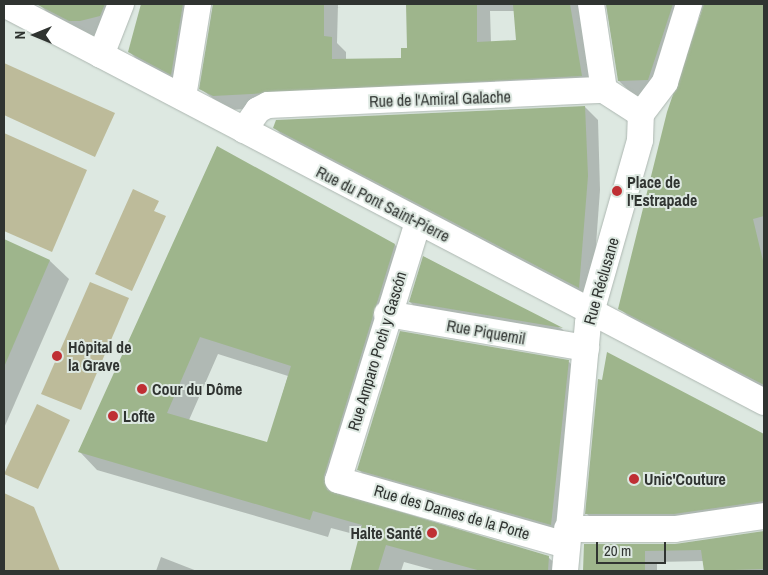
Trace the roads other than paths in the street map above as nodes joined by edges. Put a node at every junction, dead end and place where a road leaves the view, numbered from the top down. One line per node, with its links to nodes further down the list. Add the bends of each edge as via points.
1 (4, 4): 6 (street, Rue du Pont Saint-Pierre)
2 (121, 4): 6 (street)
3 (198, 4): 8 (street)
4 (591, 4): 7 (street)
5 (689, 4): 9 (street, via 664,82)
6 (101, 55): 8 (street, Rue du Pont Saint-Pierre)
7 (604, 90): 9 (street); 10 (street, Rue de l'Amiral Galache, via 268,105 258,110)
8 (182, 97): 10 (street, Rue du Pont Saint-Pierre)
9 (641, 114): 12 (street, Rue Réclusane, via 640,140)
10 (244, 130): 11 (street, Rue du Pont Saint-Pierre)
11 (418, 222): 12 (street, Rue du Pont Saint-Pierre); 13 (street, Rue Amparo Poch y Gascón)
12 (592, 313): 14 (street, Rue Réclusane); 15 (street, Rue du Pont Saint-Pierre)
13 (387, 314): 14 (street, Rue Piquemil); 16 (street, Rue Amparo Poch y Gascón)
14 (586, 348): 18 (street, Rue Réclusane)
15 (764, 402)
16 (338, 480): 18 (street, Rue des Dames de la Porte)
17 (764, 516): 18 (street, Rue des Dames de la Porte, via 675,529)
18 (567, 537): 19 (street, Rue Réclusane)
19 (565, 571)

